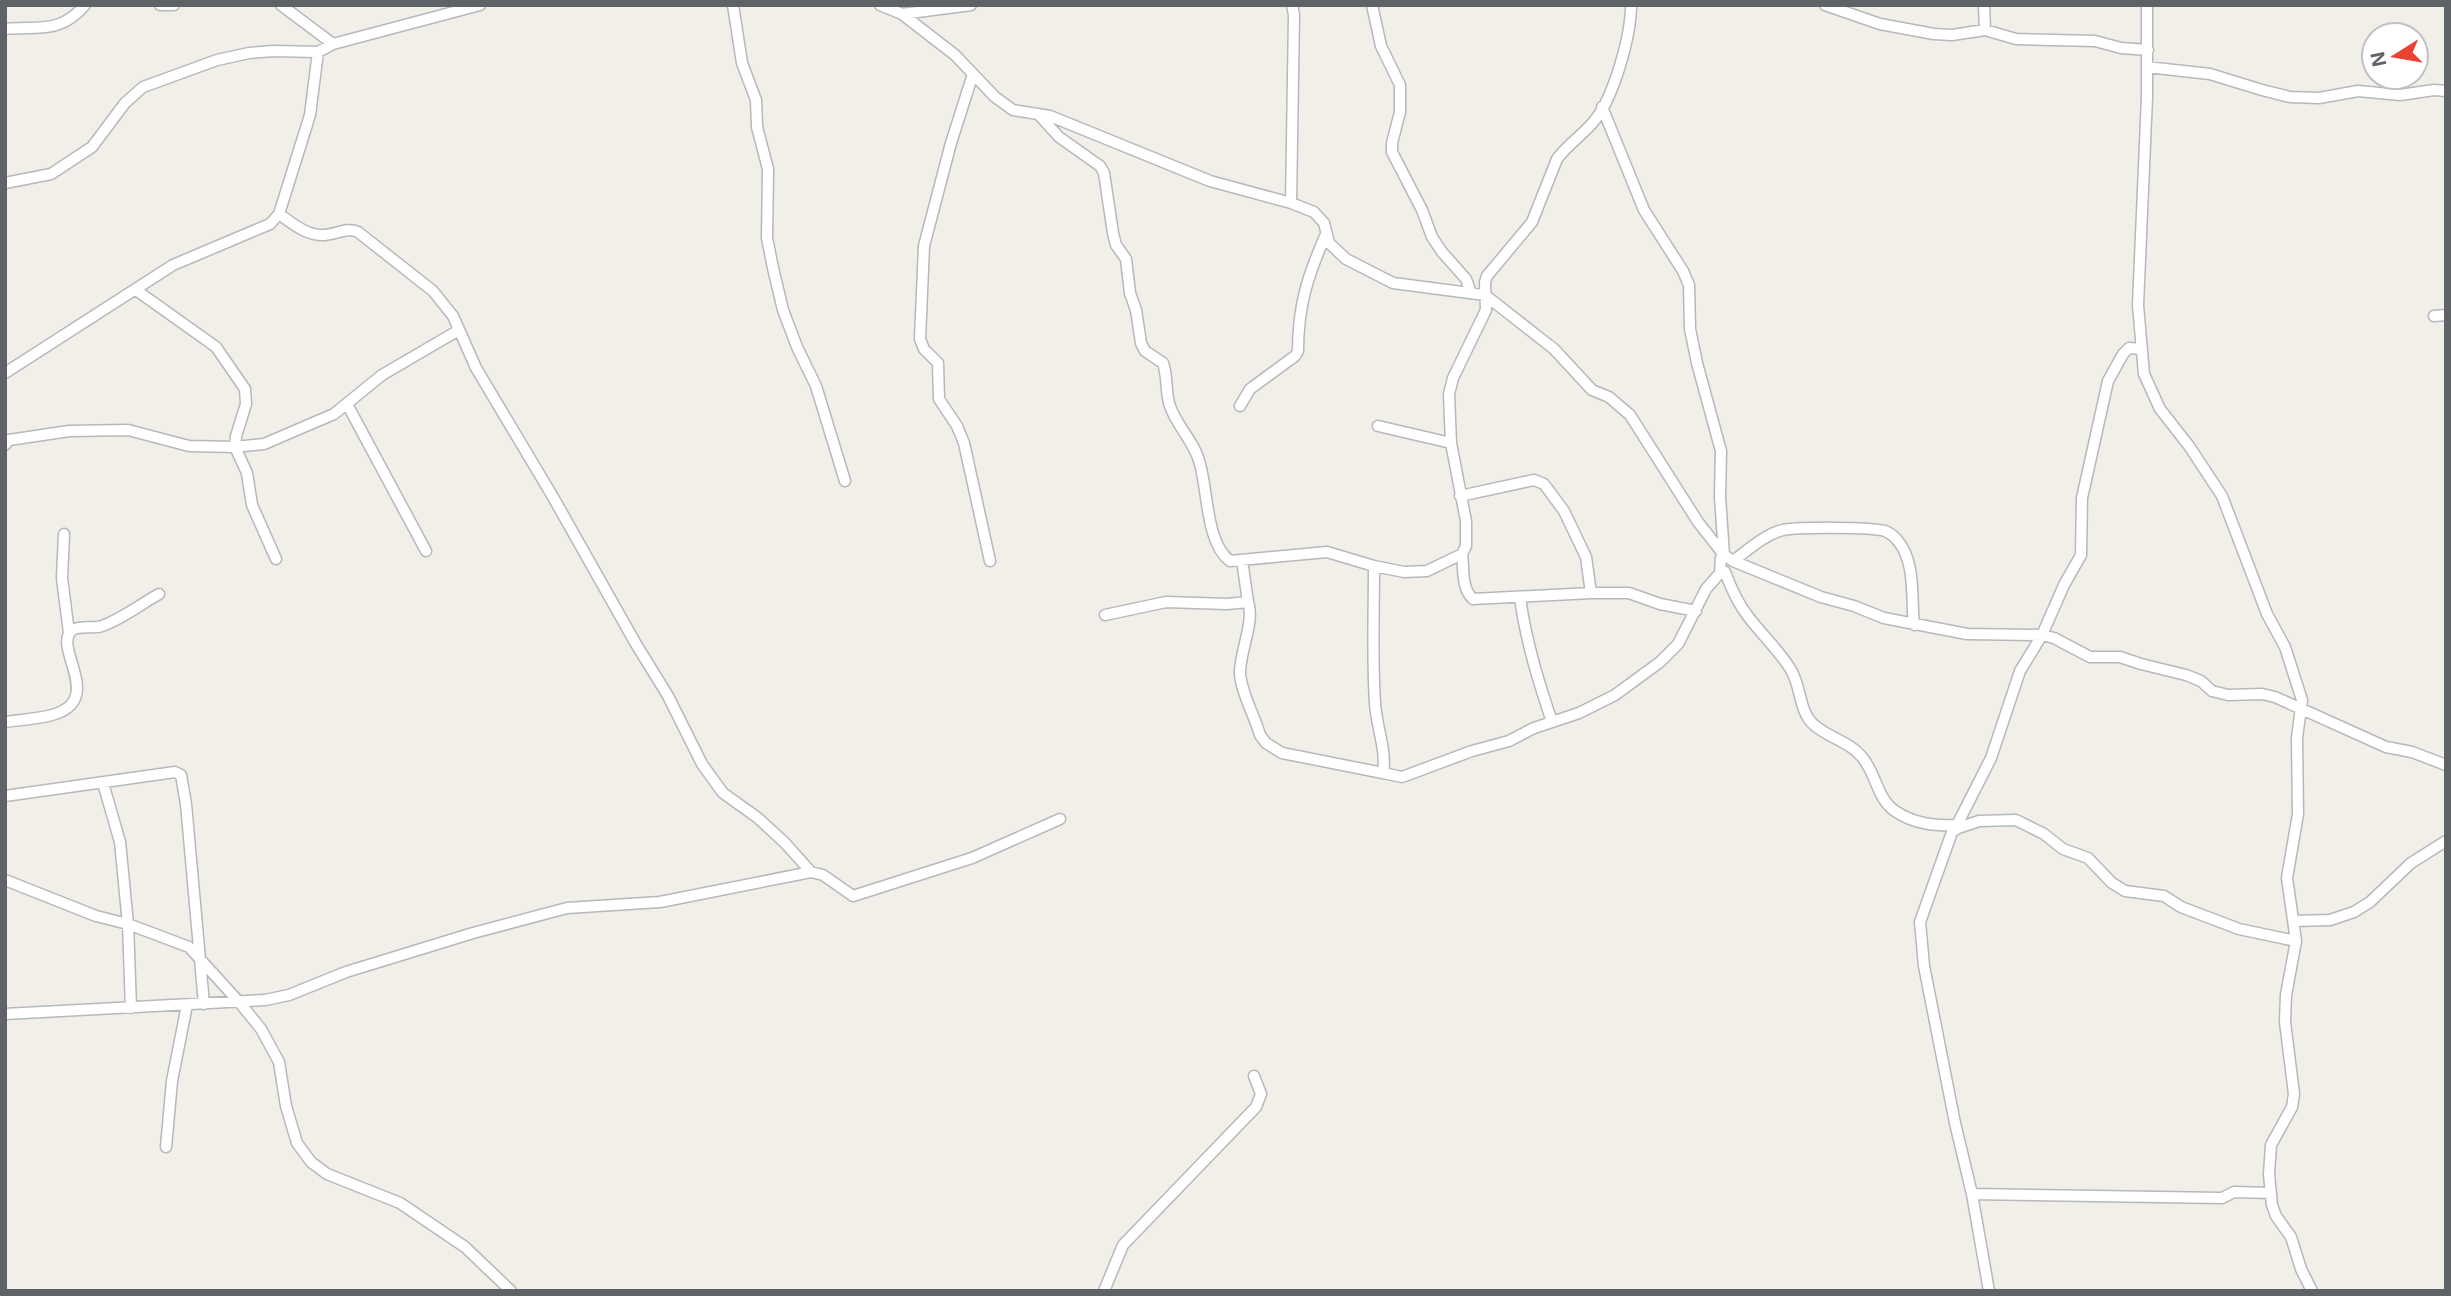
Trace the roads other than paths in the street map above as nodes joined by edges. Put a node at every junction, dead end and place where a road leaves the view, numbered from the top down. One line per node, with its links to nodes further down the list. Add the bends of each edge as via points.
1 (85, 5): 16 (street, via 60,26)
2 (160, 5): 3 (street)
3 (174, 5)
4 (281, 5): 18 (street)
5 (480, 5): 18 (street)
6 (733, 5): 44 (street, via 768,169 767,238 783,310 816,386)
7 (880, 5): 15 (street)
8 (968, 5): 15 (street)
9 (1292, 5): 27 (street)
10 (1371, 5): 31 (street, via 1381,46 1400,85 1392,152 1432,237 1466,279)
11 (1631, 5): 24 (street, via 1629,33)
12 (1825, 5): 17 (street, via 1880,24 1934,34)
13 (1984, 5): 17 (street)
14 (2147, 5): 19 (street)
15 (902, 14): 22 (street)
16 (5, 29)
17 (1985, 30): 19 (street, via 2016,39 2095,41)
18 (333, 44): 20 (street)
19 (2148, 50): 21 (street)
20 (318, 52): 26 (street, via 249,53 143,87 125,103 92,148 51,174); 28 (street, via 310,115)
21 (2147, 67): 23 (street, via 2210,74 2290,97); 36 (street, via 2138,305)
22 (973, 74): 25 (street, via 1013,110); 51 (street, via 924,246 919,324 924,349 938,363 939,400 964,443)
23 (2446, 91)
24 (1602, 107): 32 (street, via 1557,159 1532,222 1490,271); 49 (street, via 1644,210 1689,285 1690,329 1721,451 1720,497)
25 (1040, 116): 27 (street, via 1080,127 1210,181); 52 (street, via 1104,173 1112,233 1126,258 1141,343 1163,363 1169,406 1194,446 1214,540 1222,555)
26 (5, 183)
27 (1292, 203): 29 (street, via 1320,217)
28 (279, 215): 30 (street, via 270,224 173,265); 35 (street, via 307,233 358,232 433,291)
29 (1326, 234): 31 (street, via 1346,260 1393,283); 39 (street, via 1301,302 1298,351 1250,389)
30 (136, 290): 37 (street); 43 (street, via 216,347 245,389 246,404)
31 (1471, 293): 32 (street)
32 (1485, 295): 42 (street, via 1486,310 1449,394); 49 (street, via 1554,349 1592,390 1630,415 1698,522)
33 (2446, 315): 34 (street)
34 (2434, 316)
35 (459, 330): 38 (street, via 382,375); 75 (street, via 476,368 668,696 702,764 723,793 758,818)
36 (2141, 349): 64 (street, via 2129,348 2108,381 2082,498 2081,555); 65 (street, via 2144,374 2160,409 2221,496 2284,647 2302,700)
37 (5, 373)
38 (347, 404): 43 (street, via 264,444); 47 (street)
39 (1240, 406)
40 (1378, 426): 42 (street)
41 (7, 441): 43 (street, via 69,431 128,430 190,446)
42 (1451, 443): 45 (street)
43 (235, 447): 50 (street, via 247,473 252,505)
44 (845, 481)
45 (1460, 496): 48 (street, via 1466,521); 56 (street, via 1534,480 1544,484 1564,511 1586,557)
46 (64, 534): 63 (street, via 62,578)
47 (426, 551)
48 (1462, 554): 53 (street, via 1427,571); 58 (street, via 1465,584 1473,599)
49 (1728, 558): 54 (street, via 1721,557); 55 (street); 62 (street, via 1783,530 1885,531 1903,549)
50 (276, 559)
51 (990, 561)
52 (1242, 561): 53 (street, via 1327,552); 59 (street)
53 (1374, 566): 69 (street, via 1374,694)
54 (1723, 573): 55 (street); 60 (street, via 1706,589); 73 (street, via 1749,618 1792,671 1813,724 1860,754 1894,811 1934,826)
55 (1761, 575): 62 (street)
56 (1591, 593): 58 (street); 60 (street, via 1629,593)
57 (159, 594): 63 (street, via 102,626)
58 (1520, 598): 67 (street, via 1533,667)
59 (1248, 602): 61 (street, via 1166,602); 69 (street, via 1240,676 1266,743 1282,753)
60 (1696, 611): 67 (street, via 1678,644 1660,662 1615,695)
61 (1105, 615)
62 (1914, 625): 64 (street, via 1983,635)
63 (69, 633): 66 (street, via 76,696 67,708 50,716)
64 (2042, 635): 65 (street, via 2090,657 2120,657 2186,675 2212,691 2262,694); 73 (street, via 2020,671 1991,758)
65 (2301, 710): 68 (street, via 2386,747); 77 (street, via 2298,814 2287,878)
66 (5, 722)
67 (1552, 722): 69 (street, via 1402,777)
68 (2446, 765)
69 (1383, 773)
70 (103, 783): 71 (street); 78 (street, via 120,842); 80 (street, via 175,772 183,779)
71 (5, 796)
72 (1060, 819): 75 (street, via 972,858 853,895)
73 (1958, 827): 79 (street, via 2016,820 2088,859 2118,888 2164,896 2239,929); 89 (street, via 1952,832 1920,922 1920,937)
74 (2446, 841): 77 (street, via 2411,863 2354,912 2330,920)
75 (811, 872): 81 (street, via 660,902 567,908 359,968 289,995)
76 (5, 880): 78 (street)
77 (2294, 921): 79 (street)
78 (128, 924): 80 (street, via 189,947); 84 (street)
79 (2297, 941): 88 (street, via 2286,995 2294,1094 2292,1107 2271,1145)
80 (201, 961): 81 (street); 82 (street)
81 (240, 1003): 82 (street); 90 (street, via 279,1062 297,1143 311,1162 327,1174 400,1203 465,1247)
82 (205, 1004): 83 (street)
83 (187, 1005): 84 (street); 87 (street, via 172,1081)
84 (131, 1007): 85 (street)
85 (5, 1014)
86 (1254, 1076): 91 (street, via 1261,1094 1256,1107 1123,1245)
87 (166, 1147)
88 (2270, 1193): 89 (street, via 2234,1192 2222,1198); 93 (street, via 2276,1216 2291,1237)
89 (1972, 1194): 92 (street)
90 (511, 1291)
91 (1104, 1291)
92 (1989, 1291)
93 (2312, 1291)

